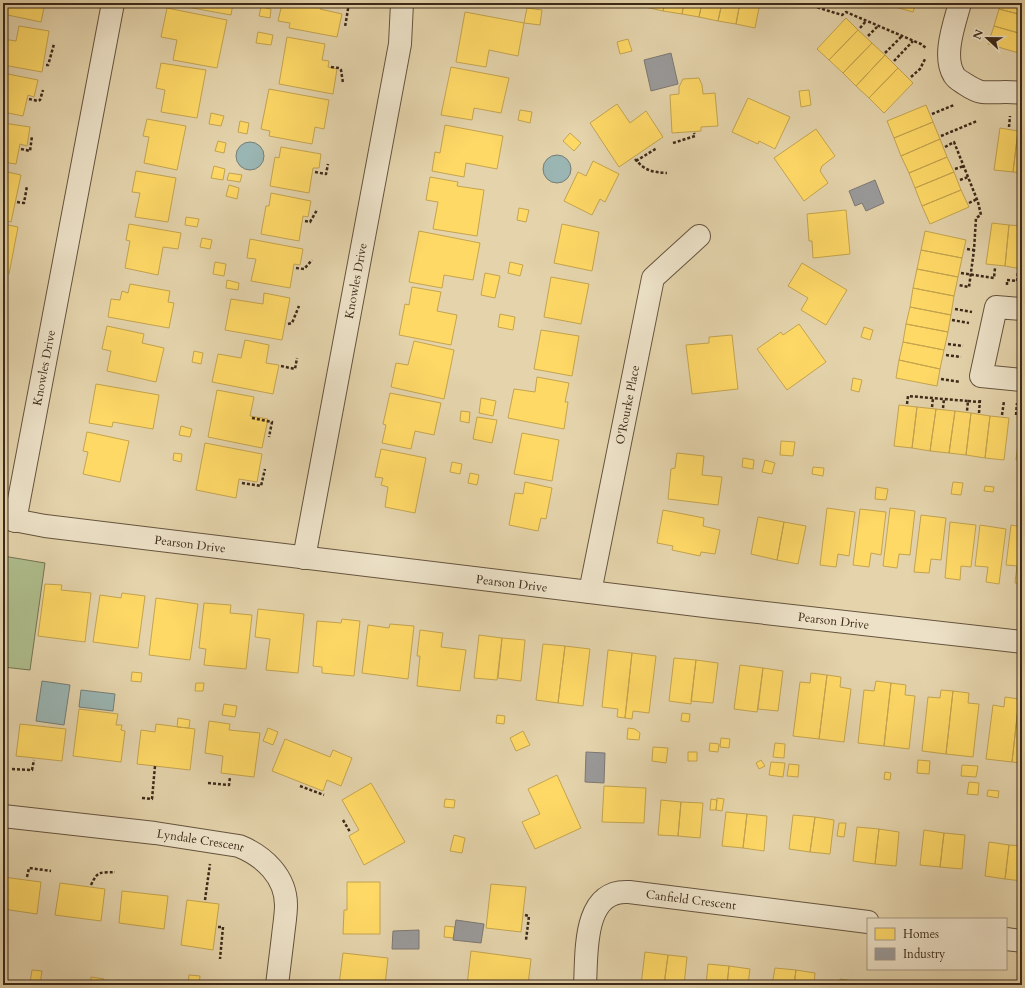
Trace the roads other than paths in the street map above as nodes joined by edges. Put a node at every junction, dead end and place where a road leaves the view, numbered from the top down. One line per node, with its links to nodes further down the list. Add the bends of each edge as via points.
1 (113, 3): 8 (street, Knowles Drive)
2 (402, 3): 9 (street, Knowles Drive, via 400,44)
3 (960, 3): 4 (street, via 949,49 954,74 972,89 982,92)
4 (1022, 93)
5 (699, 236): 10 (street, O'Rourke Place, via 654,278)
6 (1022, 309): 7 (street, via 996,307 981,376)
7 (1022, 380)
8 (9, 519): 9 (street, Pearson Drive)
9 (304, 558): 10 (street, Pearson Drive)
10 (590, 592): 11 (street, Pearson Drive)
11 (1022, 642)
12 (3, 816): 16 (street, Lyndale Crescent, via 155,833 239,846 249,850 276,872 283,888 286,904)
13 (867, 922): 17 (street, Canfield Crescent, via 629,892 613,894 602,902 591,921 586,947)
14 (1007, 939): 15 (street)
15 (1022, 940)
16 (277, 985)
17 (585, 985)

